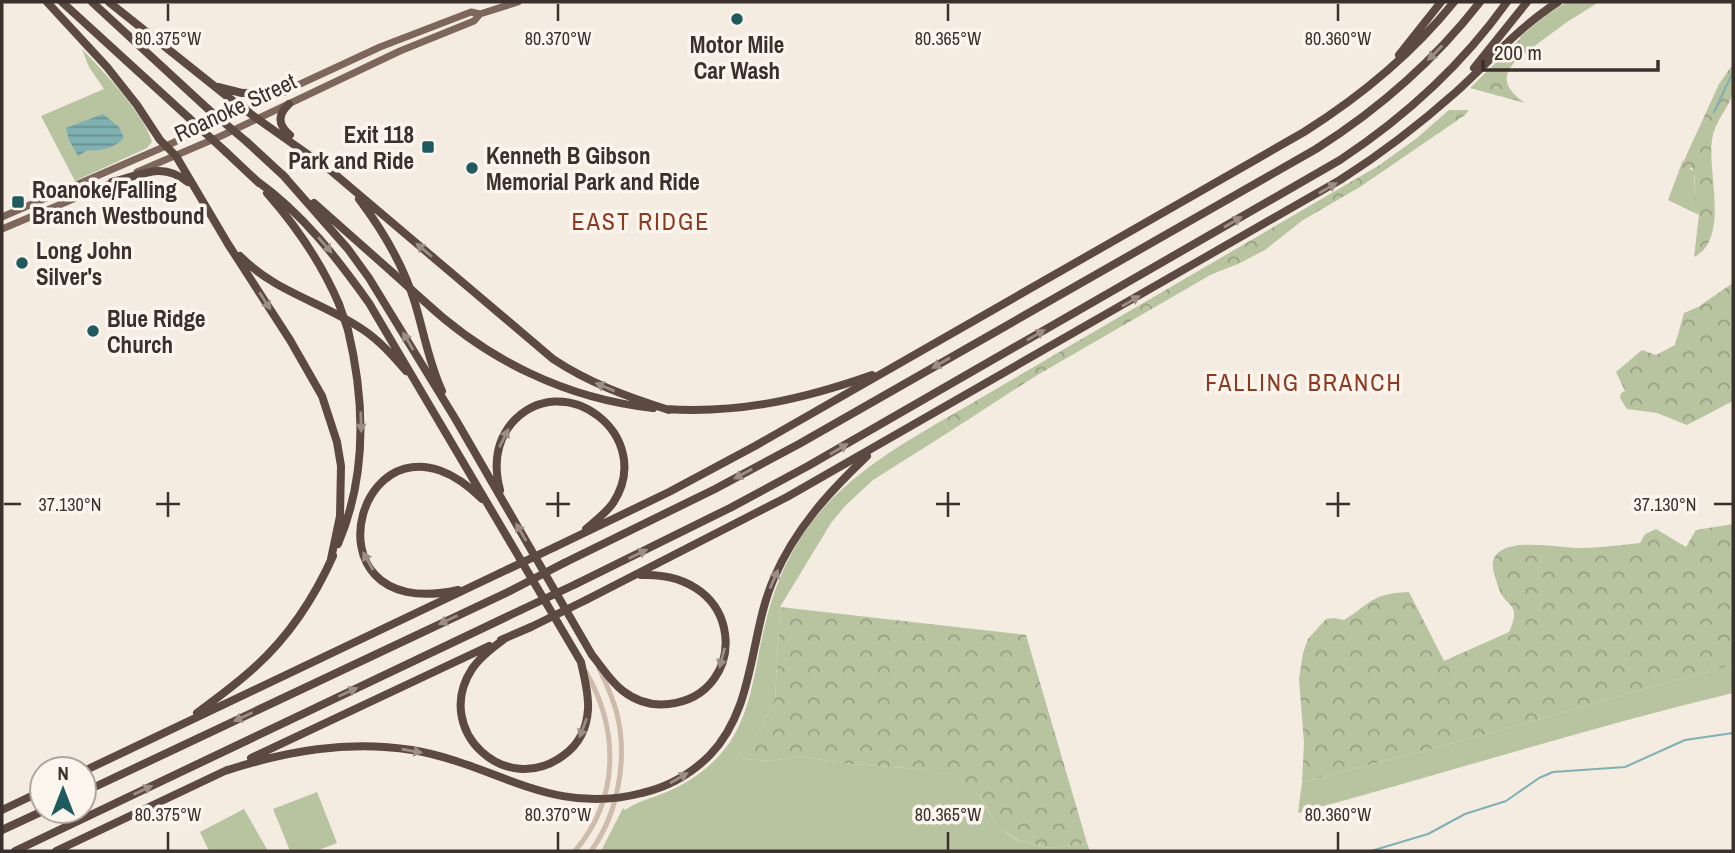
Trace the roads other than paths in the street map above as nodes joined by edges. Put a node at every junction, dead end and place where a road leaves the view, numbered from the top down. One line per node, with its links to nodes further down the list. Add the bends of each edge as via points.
1 (47, 2): 25 (highway, via 107,67)
2 (62, 2): 28 (highway, bridge)
3 (92, 2): 27 (highway, bridge)
4 (109, 2): 18 (highway)
5 (518, 2): 12 (main road, Roanoke Street)
6 (1440, 2): 16 (highway)
7 (1454, 2): 16 (highway)
8 (1480, 2): 52 (highway, one-way to 52, bridge, via 1412,77 1325,143 799,444 510,591)
9 (1507, 2): 59 (highway, one-way to 9, bridge, via 576,584 808,466 1340,160 1441,80)
10 (1527, 2): 22 (highway)
11 (1558, 2): 22 (highway, via 1524,27)
12 (480, 14): 13 (main road, Roanoke Street, via 471,12); 15 (main road, Roanoke Street, via 474,21)
13 (443, 22): 14 (main road, Roanoke Street); 15 (main road, via 406,41)
14 (397, 40): 17 (main road, via 392,49 357,66); 19 (main road, Roanoke Street)
15 (400, 51): 17 (main road, Roanoke Street)
16 (1385, 73): 35 (highway, via 1304,132)
17 (348, 76): 20 (main road, Roanoke Street)
18 (212, 85): 19 (highway, via 242,93); 21 (highway)
19 (284, 92): 21 (main road, Roanoke Street)
20 (289, 104): 23 (main road, Roanoke Street); 24 (highway, via 280,122)
21 (245, 110): 23 (highway); 25 (main road, Roanoke Street)
22 (1431, 113): 39 (highway, one-way to 22, via 1340,180)
23 (259, 118): 24 (highway); 26 (main road, Roanoke Street)
24 (298, 145): 31 (highway)
25 (166, 146): 26 (highway); 32 (main road, Roanoke Street)
26 (176, 156): 29 (main road, Roanoke Street); 30 (highway)
27 (282, 174): 37 (highway, bridge, via 474,343 562,387); 38 (highway, one-way to 27, via 369,278)
28 (257, 181): 36 (highway, one-way to 36, via 330,250 369,303); 43 (highway, one-way to 43, bridge, via 302,235 327,277 348,330 359,386 361,432 354,492)
29 (113, 183): 30 (highway, via 156,170 176,172); 33 (main road, Roanoke Street)
30 (191, 183): 34 (highway)
31 (351, 188): 37 (highway, one-way to 31, via 611,390 553,359); 38 (highway, via 383,232 405,275 433,372)
32 (2, 217)
33 (2, 229)
34 (228, 244): 36 (highway, via 277,286 364,330); 43 (highway, one-way to 43, via 303,362 330,419 341,466 340,516)
35 (892, 369): 37 (highway, via 775,404 718,411); 42 (highway, via 701,475)
36 (418, 384): 41 (highway)
37 (669, 410)
38 (456, 420): 40 (highway)
39 (877, 447): 44 (highway); 54 (highway, one-way to 39, via 683,776 706,759 723,738 740,707 758,628 780,566 809,517)
40 (504, 503): 42 (highway, one-way to 42, via 496,462 511,425 529,410 546,404 568,403 589,409 604,419 617,437 623,472 609,508); 47 (highway, one-way to 40)
41 (490, 508): 45 (highway, one-way to 41, via 426,595 391,587 373,571 362,552 361,515 382,482 418,467 450,474); 48 (highway)
42 (575, 537): 45 (highway, bridge)
43 (331, 559): 49 (highway, via 298,617 267,657)
44 (638, 575): 46 (highway, bridge); 47 (highway, one-way to 47, via 688,582 715,604 725,640 717,673 687,699 651,704 622,691)
45 (471, 587): 49 (highway)
46 (503, 639): 48 (highway, one-way to 46, via 589,702 582,736 555,761 535,769 513,768 489,758 473,743 460,706 472,669); 51 (highway)
47 (592, 654): 54 (street, via 620,725)
48 (580, 662): 55 (street, via 608,728 611,760)
49 (187, 722): 50 (highway)
50 (98, 764)
51 (225, 771): 55 (highway, one-way to 55, via 297,751 374,746 435,755 550,795); 60 (highway)
52 (98, 785)
53 (28, 798): 56 (highway)
54 (615, 799): 55 (highway); 62 (street)
55 (604, 800): 61 (street)
56 (2, 810)
57 (28, 818): 58 (highway)
58 (2, 830)
59 (15, 851)
60 (56, 851)
61 (575, 851)
62 (591, 851)

